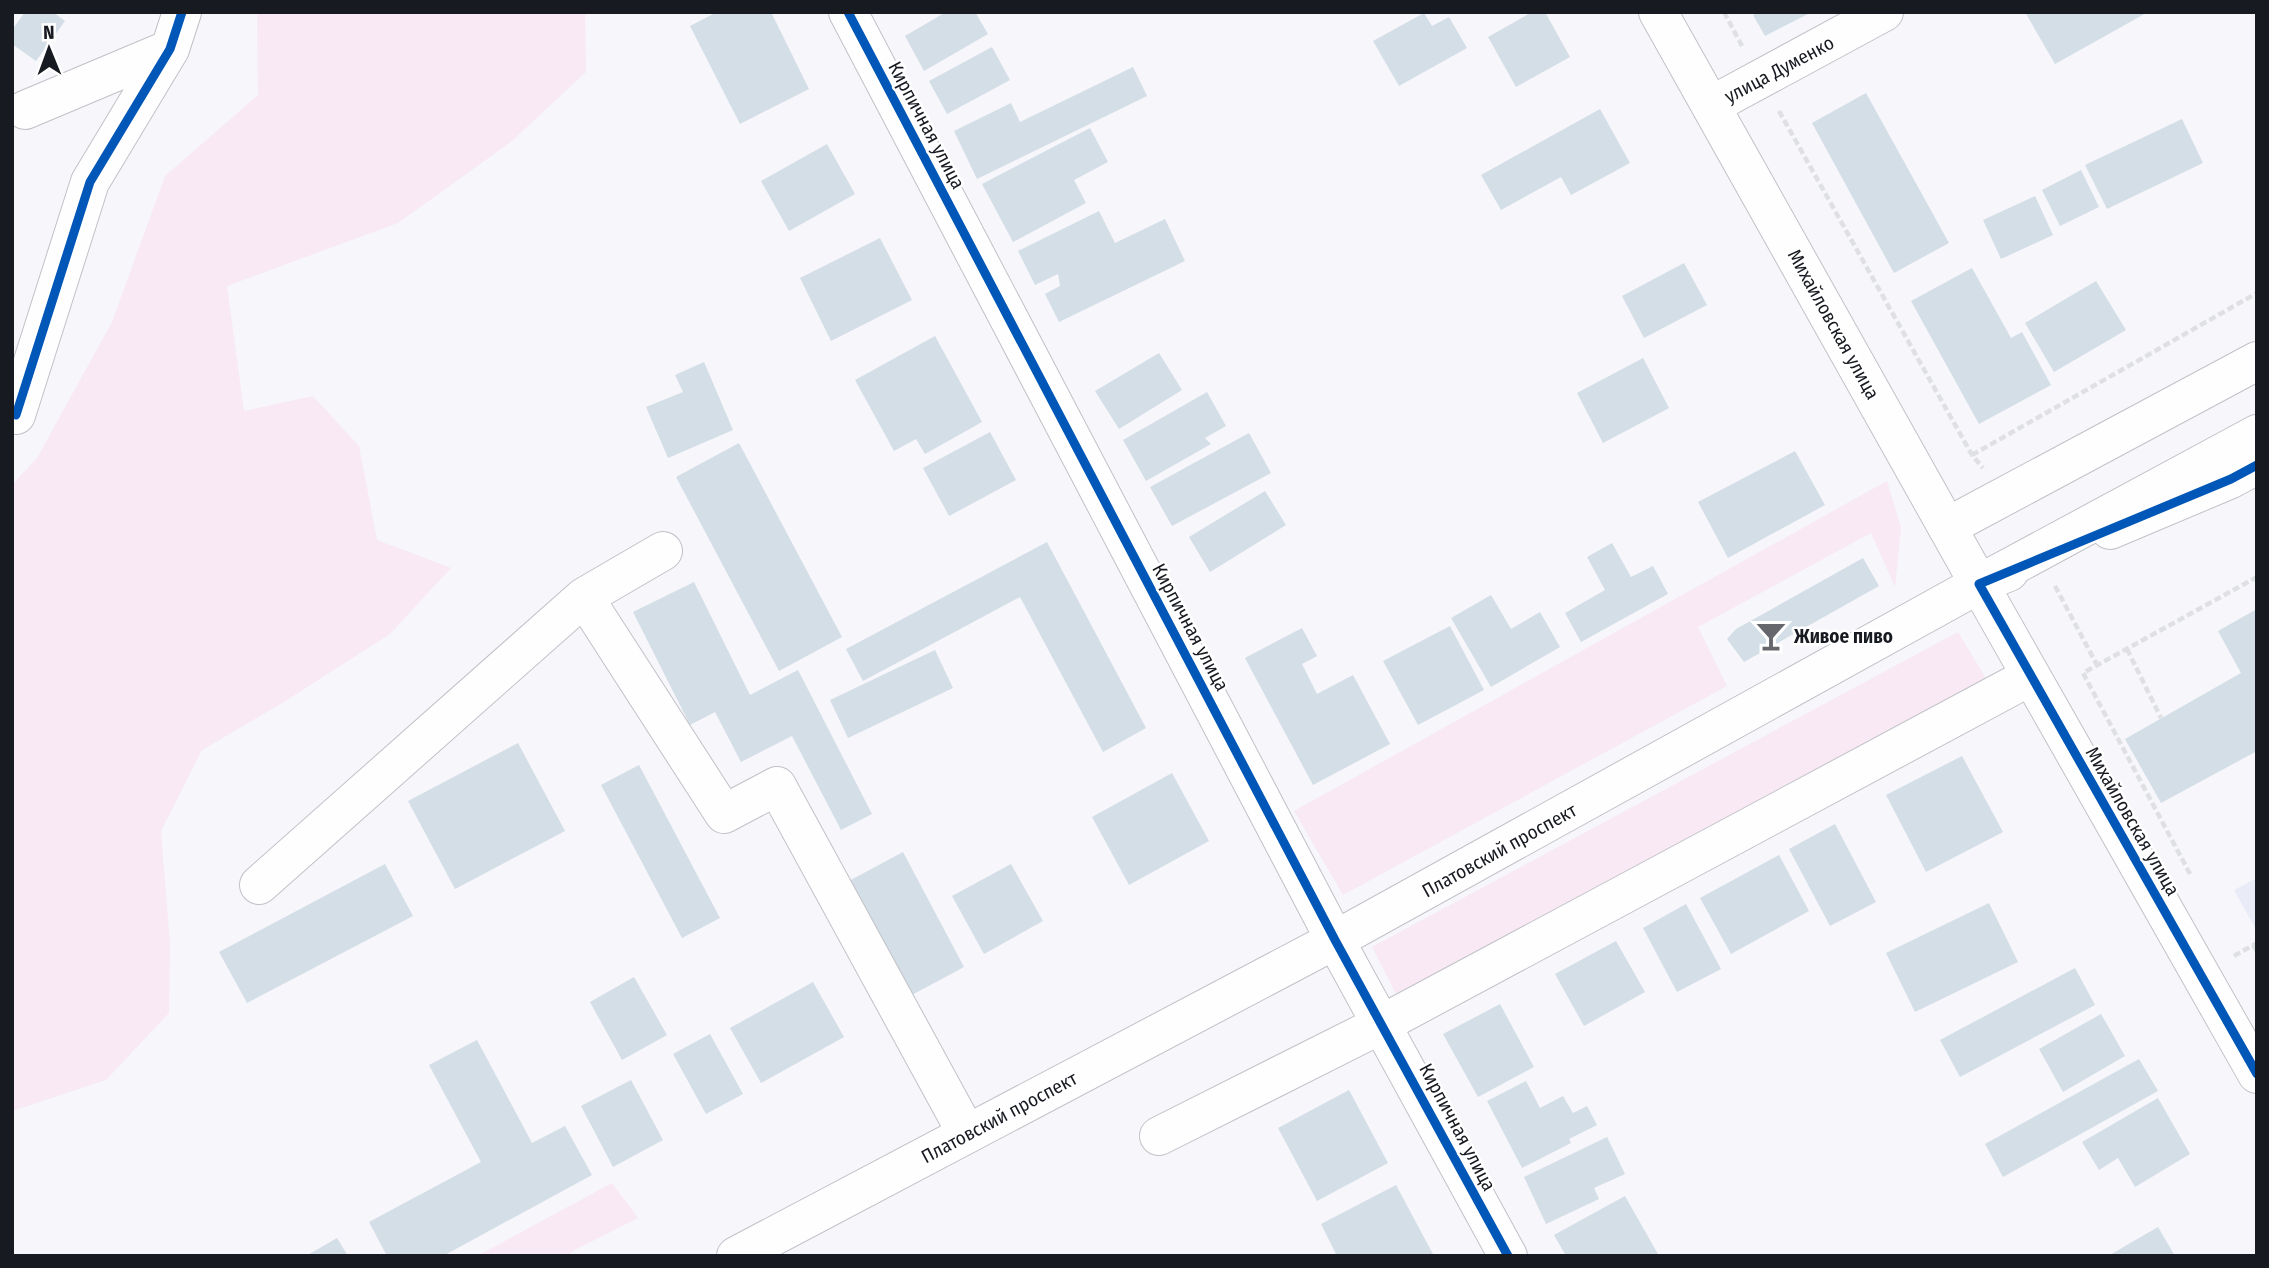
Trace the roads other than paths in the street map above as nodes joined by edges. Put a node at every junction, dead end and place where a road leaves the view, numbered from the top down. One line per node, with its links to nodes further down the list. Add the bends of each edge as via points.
1 (182, 12): 5 (street)
2 (848, 12): 18 (street, Кирпичная улица)
3 (1658, 12): 6 (street, Михайловская улица)
4 (1884, 12): 6 (street, улица Думенко)
5 (170, 50): 7 (street); 9 (street, via 90,182)
6 (1712, 105): 12 (street, Михайловская улица)
7 (25, 110)
8 (2257, 361): 12 (street)
9 (16, 415)
10 (2257, 434): 14 (street, Платовский проспект)
11 (2257, 465): 14 (street)
12 (1947, 527): 14 (street, Михайловская улица)
13 (663, 551): 15 (street)
14 (1979, 584): 16 (street, Михайловская улица); 18 (street, Платовский проспект)
15 (584, 597): 17 (street); 21 (street, via 724,814 777,786)
16 (2031, 676): 19 (street); 20 (street, Михайловская улица)
17 (259, 885)
18 (1335, 940): 19 (street, Кирпичная улица); 21 (street, Платовский проспект)
19 (1382, 1024): 22 (street); 24 (street, Кирпичная улица)
20 (2256, 1072)
21 (967, 1135): 23 (street, Платовский проспект)
22 (1159, 1136)
23 (736, 1256)
24 (1508, 1256)

